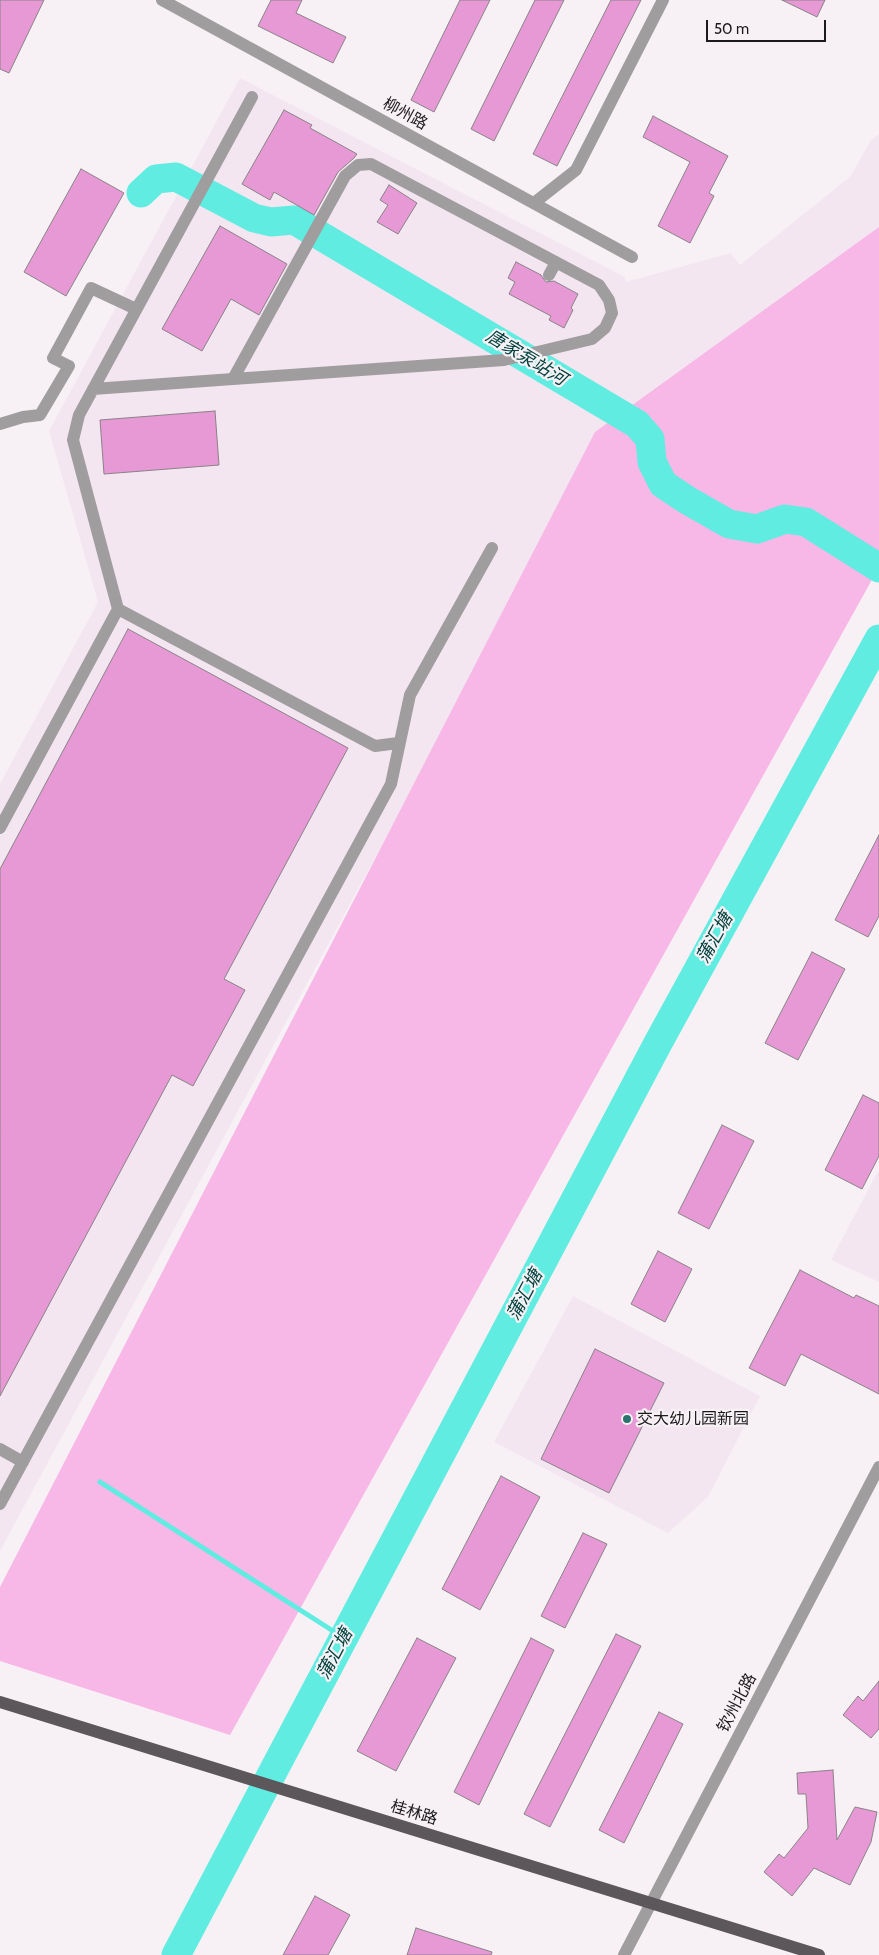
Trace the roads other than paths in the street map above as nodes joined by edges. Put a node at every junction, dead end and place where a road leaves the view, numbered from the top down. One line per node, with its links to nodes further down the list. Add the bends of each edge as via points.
1 (162, 0): 4 (street, 柳州路)
2 (663, 0): 4 (street, via 576,170)
3 (252, 96): 8 (street)
4 (534, 203): 5 (street, 柳州路)
5 (632, 257)
6 (556, 262): 7 (street); 9 (street, via 409,189 371,164 358,165 345,176); 9 (street, via 599,285 608,300 612,312 605,328 592,339 504,360)
7 (549, 275)
8 (136, 309): 10 (street); 11 (street, via 91,288 53,358 69,366 40,415)
9 (233, 379): 10 (street)
10 (93, 389): 13 (street, via 79,415 73,440)
11 (0, 424)
12 (492, 548): 14 (street, via 410,695)
13 (118, 609): 14 (street, via 375,746); 15 (street)
14 (398, 743): 17 (street, via 391,784)
15 (0, 828)
16 (2, 1450): 17 (street)
17 (23, 1462): 19 (street)
18 (879, 1467): 21 (street, 钦州北路)
19 (0, 1504)
20 (0, 1702): 21 (main road, 桂林路)
21 (650, 1903): 22 (street, 钦州北路); 23 (main road, 桂林路)
22 (624, 1955)
23 (819, 1955)

